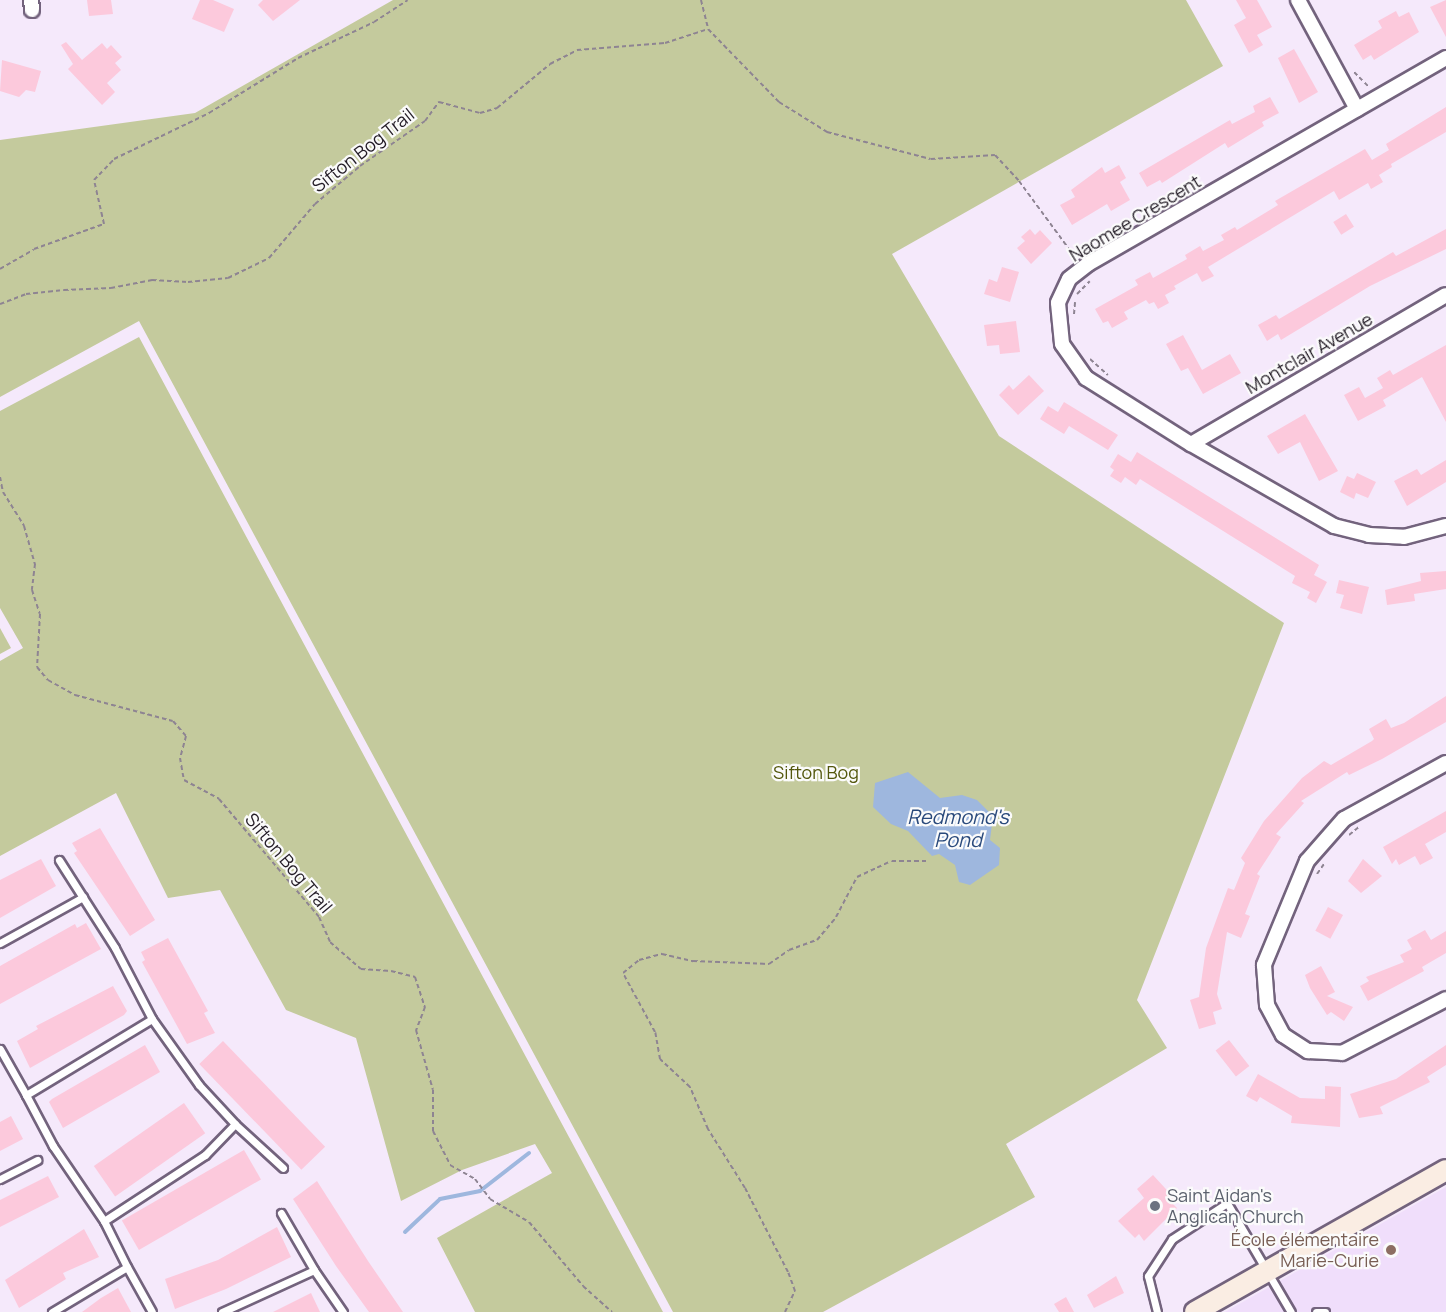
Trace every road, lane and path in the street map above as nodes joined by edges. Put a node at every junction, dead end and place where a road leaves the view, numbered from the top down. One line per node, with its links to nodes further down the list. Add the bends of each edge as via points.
1 (408, 0): 9 (path, via 374,22 298,58 208,113 114,159 94,180 104,224 34,249)
2 (701, 0): 4 (path)
3 (1298, 0): 8 (street)
4 (708, 29): 10 (path, via 779,102 827,132 931,159 995,155 1077,260); 12 (path, Sifton Bog Trail, via 665,43 577,50 550,64 496,108 480,112 439,102 424,121 315,204 269,258 228,278 152,280 111,288 45,292)
5 (1446, 58): 8 (street, Naomee Crescent)
6 (1348, 63): 7 (path)
7 (1377, 93)
8 (1357, 109): 10 (street, Naomee Crescent)
9 (0, 269)
10 (1091, 270): 13 (path, via 1075,297); 16 (street, Naomee Crescent, via 1069,279 1058,303 1062,344 1086,378)
11 (1446, 295): 16 (street, Montclair Avenue)
12 (0, 303)
13 (1073, 320)
14 (1087, 355): 15 (path)
15 (1110, 377)
16 (1191, 444): 19 (street, Naomee Crescent, via 1334,526 1369,535 1404,537)
17 (0, 477): 18 (path, Sifton Bog Trail)
18 (2, 492): 47 (path, Sifton Bog Trail, via 24,526 34,564 33,590 40,614 37,668 48,680 75,695 173,721 186,736 180,758 184,780 219,799 320,916 330,942 361,969 415,977 425,1007 416,1030 433,1090 433,1131 450,1165 475,1179 490,1199 530,1222 584,1286)
19 (1446, 526)
20 (1446, 763): 29 (street, via 1344,819 1307,861 1264,965 1266,1005 1283,1035 1308,1051 1342,1053)
21 (1363, 824): 22 (path)
22 (1346, 837)
23 (1328, 859): 26 (path)
24 (59, 860): 27 (lane)
25 (926, 861): 48 (path, via 892,861 857,878 836,917 817,940 789,950 769,964 693,961 662,954 639,960 624,973 655,1032 660,1059 690,1087 708,1130 745,1188 788,1272 795,1291)
26 (1312, 885)
27 (83, 897): 28 (lane); 30 (lane)
28 (0, 943)
29 (1446, 999)
30 (152, 1018): 32 (lane); 33 (lane, via 199,1085)
31 (0, 1049): 32 (lane)
32 (26, 1095): 39 (lane, via 53,1146)
33 (235, 1124): 35 (lane); 39 (lane, via 205,1155)
34 (37, 1160): 37 (lane)
35 (283, 1168)
36 (1446, 1170): 42 (main road)
37 (0, 1179)
38 (281, 1213): 41 (lane)
39 (104, 1221): 40 (lane)
40 (127, 1267): 43 (lane); 44 (lane)
41 (314, 1269): 45 (lane); 46 (lane)
42 (1268, 1271): 49 (lane, via 1227,1203 1172,1239 1148,1276); 50 (main road); 51 (lane)
43 (52, 1312)
44 (152, 1312)
45 (222, 1312)
46 (343, 1312)
47 (612, 1312)
48 (785, 1312)
49 (1157, 1312)
50 (1195, 1312)
51 (1291, 1312)
52 (1316, 1312): 53 (lane)
53 (1325, 1312)

